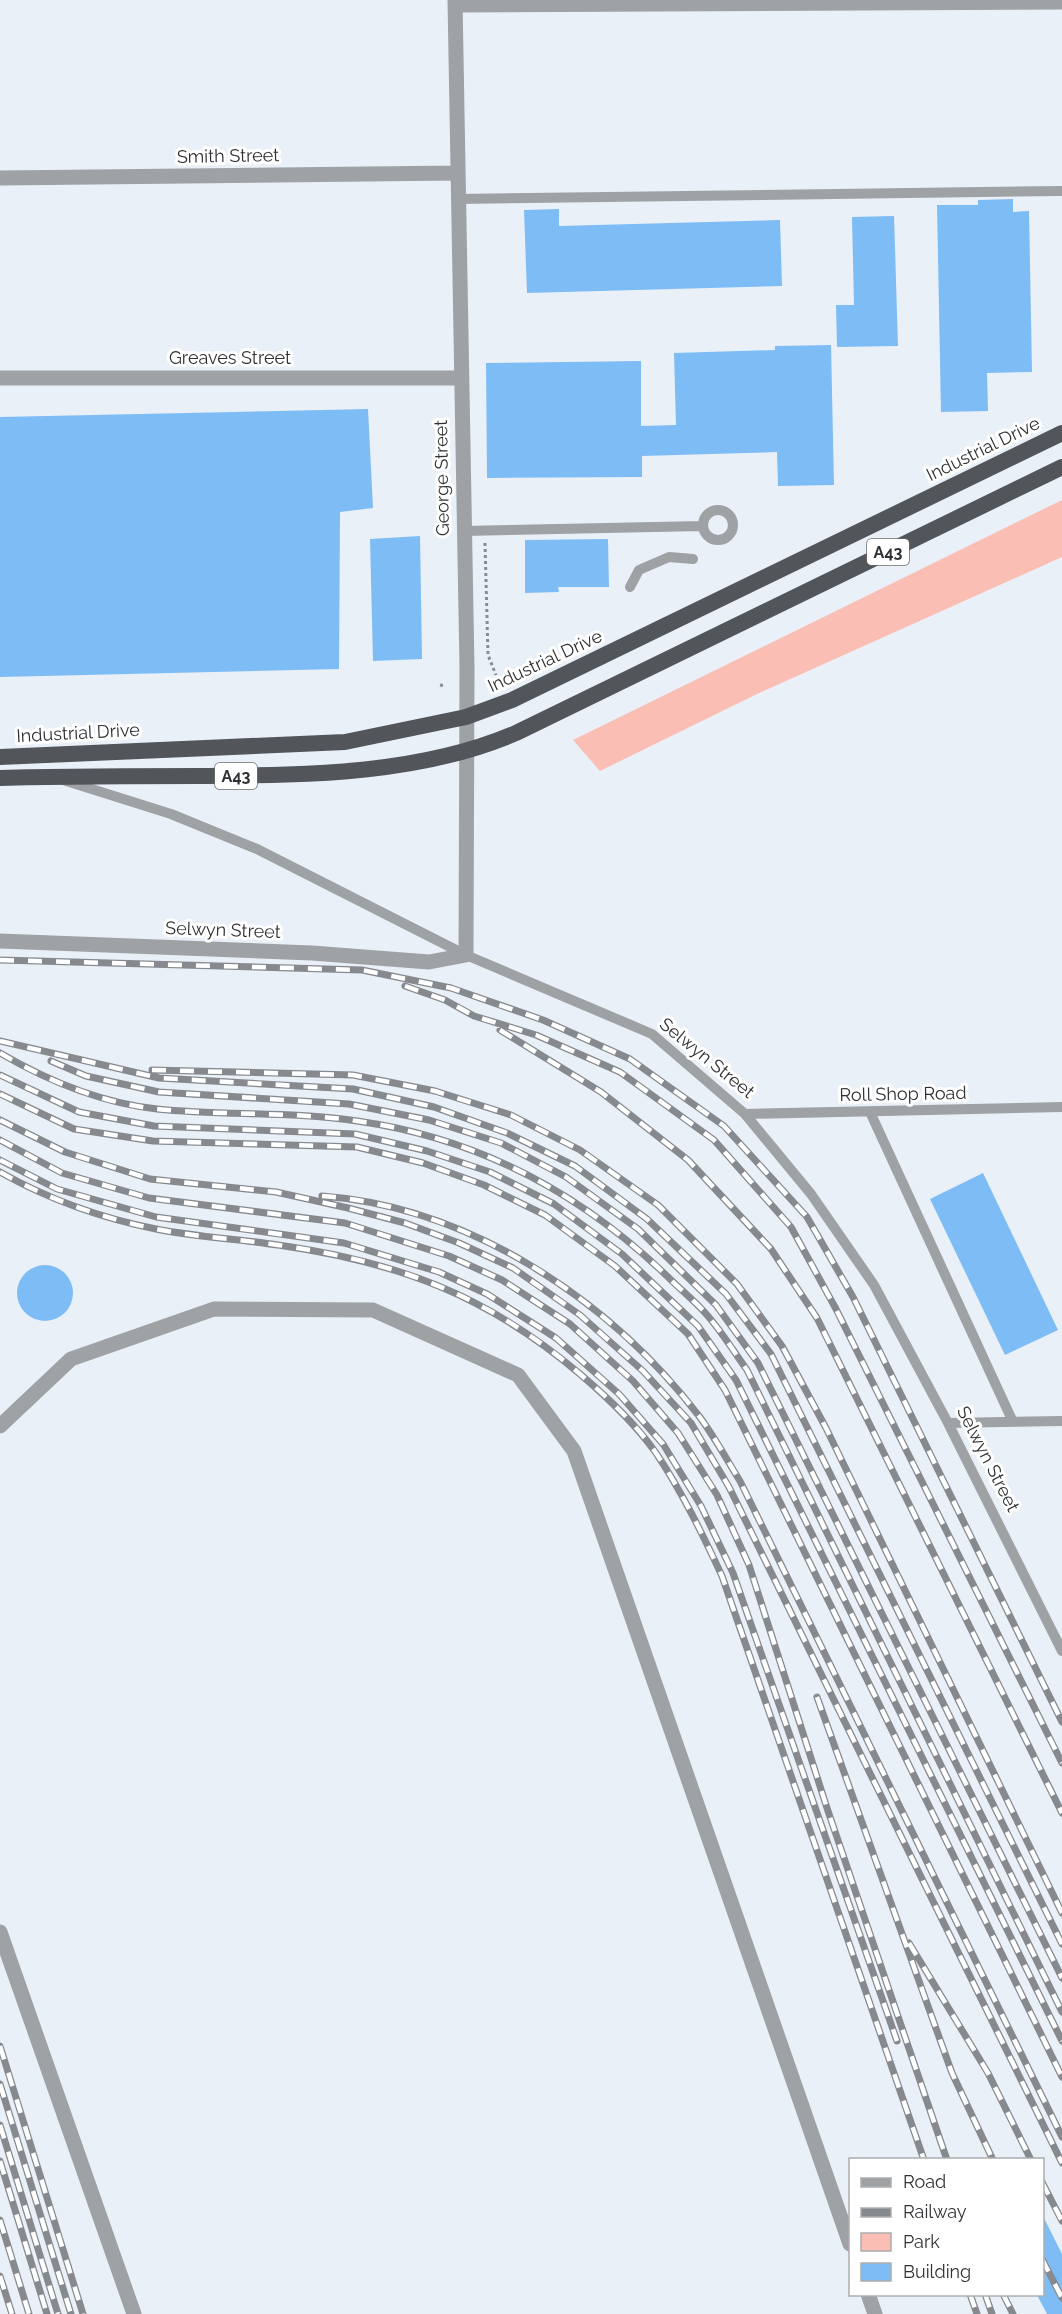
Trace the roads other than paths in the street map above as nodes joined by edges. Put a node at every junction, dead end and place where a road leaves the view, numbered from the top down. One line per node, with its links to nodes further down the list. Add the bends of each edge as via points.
1 (455, 2): 2 (street); 3 (street, George Street)
2 (1062, 2)
3 (457, 173): 4 (street, Smith Street); 6 (street, George Street)
4 (0, 178)
5 (1062, 191): 6 (lane)
6 (457, 199): 8 (street, George Street)
7 (0, 378): 8 (street, Greaves Street)
8 (460, 378): 12 (street, George Street)
9 (1062, 433): 15 (highway, Industrial Drive / A43, via 512,700)
10 (1062, 467): 16 (highway, A43, via 516,734)
11 (704, 526): 12 (lane)
12 (463, 531): 15 (street, George Street)
13 (693, 559): 14 (lane, via 669,557 639,570)
14 (630, 587)
15 (466, 717): 16 (street, George Street); 17 (highway, Industrial Drive / A43, via 345,742)
16 (467, 750): 18 (highway, A43, via 347,771 266,776); 21 (street, George Street)
17 (0, 757)
18 (52, 777): 19 (highway, A43); 21 (lane, via 171,814 257,849)
19 (0, 778)
20 (0, 941): 21 (street, Selwyn Street, via 312,953 429,962)
21 (466, 955): 24 (lane, Selwyn Street, via 652,1034)
22 (1062, 1107): 23 (lane, Roll Shop Road)
23 (870, 1112): 24 (lane, Roll Shop Road); 27 (lane)
24 (745, 1114): 26 (lane, Selwyn Street, via 811,1194 874,1285)
25 (1062, 1421): 27 (lane)
26 (948, 1422): 27 (lane); 29 (lane, Selwyn Street)
27 (1013, 1422)
28 (0, 1426): 31 (street, via 71,1359 214,1309 373,1310 518,1375 574,1451)
29 (1062, 1651)
30 (0, 1932): 33 (street)
31 (849, 2241)
32 (868, 2296): 34 (street)
33 (134, 2314)
34 (875, 2314)

